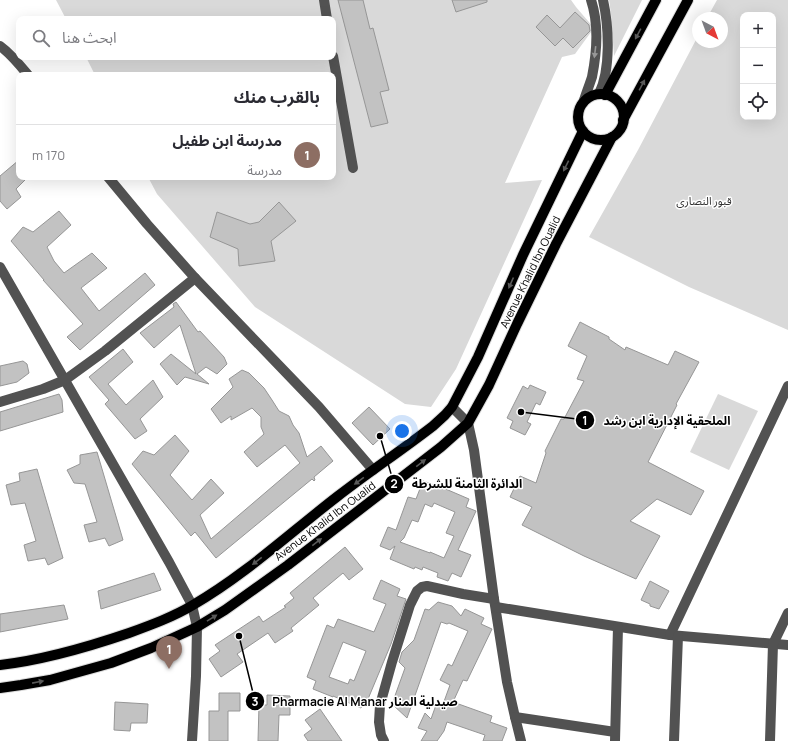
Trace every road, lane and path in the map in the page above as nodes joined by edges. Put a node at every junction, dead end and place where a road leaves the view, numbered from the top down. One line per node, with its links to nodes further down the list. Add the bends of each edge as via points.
1 (324, 0): 6 (street)
2 (591, 0): 15 (street, one-way to 15, via 596,28 596,48 592,76)
3 (603, 0): 14 (street, via 608,30 607,64)
4 (656, 0): 14 (main road, one-way to 14)
5 (688, 0): 16 (main road, one-way to 5)
6 (327, 16)
7 (0, 46): 8 (street)
8 (16, 60)
9 (16, 60): 11 (street)
10 (334, 60): 12 (street)
11 (26, 72)
12 (336, 72)
13 (336, 73): 19 (street)
14 (602, 95): 15 (main road, via 593,96); 16 (main road, via 617,101 621,106)
15 (583, 103): 17 (main road, via 578,117)
16 (623, 120): 18 (main road, via 622,127)
17 (583, 130): 18 (main road, via 587,135 599,140); 26 (main road, Avenue Khalid Ibn Oualid, one-way to 26, via 478,357)
18 (612, 137): 27 (main road, Avenue Khalid Ibn Oualid)
19 (353, 168)
20 (110, 180): 22 (street)
21 (0, 267): 23 (street)
22 (195, 278): 23 (street); 28 (street, via 319,407)
23 (65, 380): 25 (street); 30 (street, via 170,562)
24 (788, 386): 34 (street)
25 (0, 402)
26 (452, 406): 27 (street); 28 (main road, Avenue Khalid Ibn Oualid, via 433,426)
27 (468, 423): 29 (street); 32 (main road, Avenue Khalid Ibn Oualid, one-way to 27, via 288,565 441,447)
28 (373, 470): 30 (main road, Avenue Khalid Ibn Oualid, one-way to 30, via 248,568)
29 (495, 603): 33 (street); 39 (street); 42 (street, via 427,586 417,591 410,605 380,705 379,722)
30 (192, 606): 32 (street); 37 (main road, Avenue Khalid Ibn Oualid, via 159,622 104,642 38,659)
31 (788, 612): 35 (street)
32 (197, 627): 38 (main road, Avenue Khalid Ibn Oualid, one-way to 32, via 50,680 111,663); 41 (street)
33 (618, 627): 34 (street); 40 (street)
34 (674, 636): 35 (street); 44 (street)
35 (773, 644): 36 (street); 45 (street)
36 (788, 645)
37 (0, 665)
38 (0, 688)
39 (515, 718): 40 (street); 43 (street)
40 (615, 736)
41 (192, 741)
42 (384, 741)
43 (521, 741)
44 (674, 741)
45 (770, 741)

